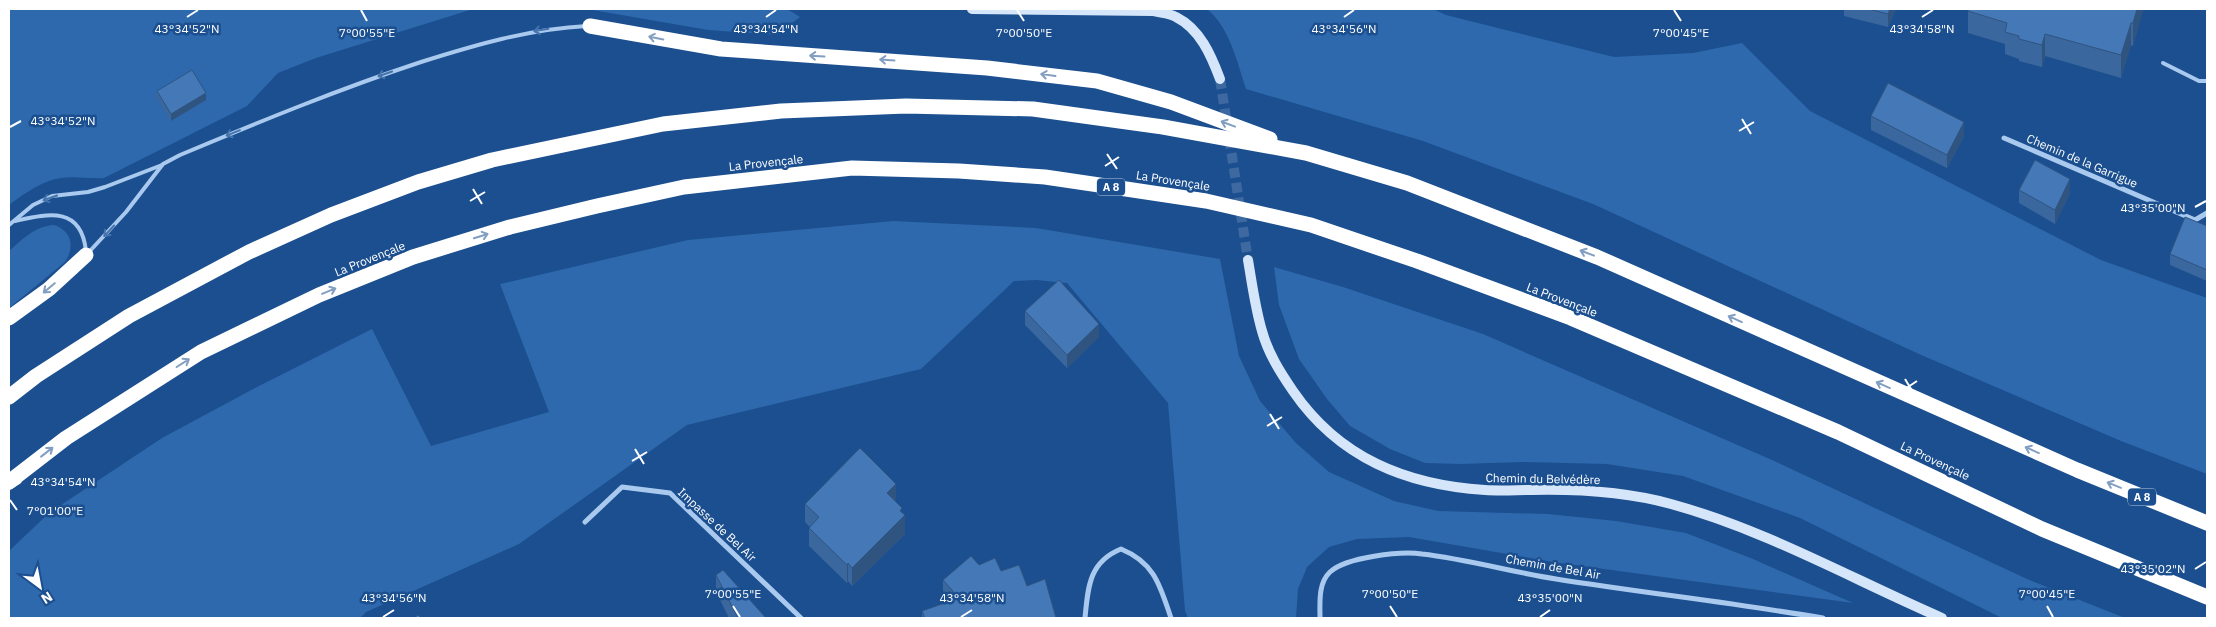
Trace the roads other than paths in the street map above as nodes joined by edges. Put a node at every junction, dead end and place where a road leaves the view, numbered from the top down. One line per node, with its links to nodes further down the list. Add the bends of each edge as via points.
1 (972, 9): 4 (street, via 1153,11 1176,16 1195,31 1211,56)
2 (590, 26): 7 (highway, one-way to 2, via 1171,102 1097,81 987,68 721,49); 8 (lane, one-way to 8, via 512,36 385,74 266,119)
3 (2163, 63): 5 (lane, via 2200,81)
4 (1220, 79)
5 (2207, 81)
6 (2004, 138): 9 (street, Chemin de la Garrigue, via 2195,220)
7 (1306, 153): 14 (highway, A 8, via 1163,127 1033,110 877,107 781,111 663,124 492,160 418,182 331,215 249,252 129,316); 17 (highway, A 8, one-way to 7, via 2050,458 1597,257 1407,184)
8 (163, 164): 10 (lane, one-way to 10, via 88,192 52,196 33,205); 11 (lane, one-way to 11, via 126,212)
9 (2207, 213)
10 (11, 224): 11 (lane, via 54,214 64,216 81,234)
11 (86, 255): 13 (highway, one-way to 13)
12 (1248, 260): 24 (street, Chemin du Belvédère, via 1262,332 1277,368 1303,406 1338,441 1377,466 1448,488 1571,490 1627,495 1671,504 1745,527)
13 (9, 318)
14 (9, 397)
15 (9, 482): 18 (highway, La Provençale / A 8, one-way to 18, via 66,438 202,352 319,296 413,257 510,227 684,187 852,168 959,171 1045,177 1143,191 1320,228 1571,318 1838,432 2042,528)
16 (585, 522): 19 (street, Impasse de Bel Air, via 622,487 670,493)
17 (2207, 523)
18 (2207, 597)
19 (801, 618)
20 (1084, 618): 21 (street, via 1093,572 1107,555 1121,549 1137,556 1149,568)
21 (1171, 618)
22 (1320, 618): 23 (street, Chemin de Bel Air, via 1321,586 1330,572 1344,564 1378,556 1420,554 1556,579)
23 (1823, 618)
24 (1942, 618)

